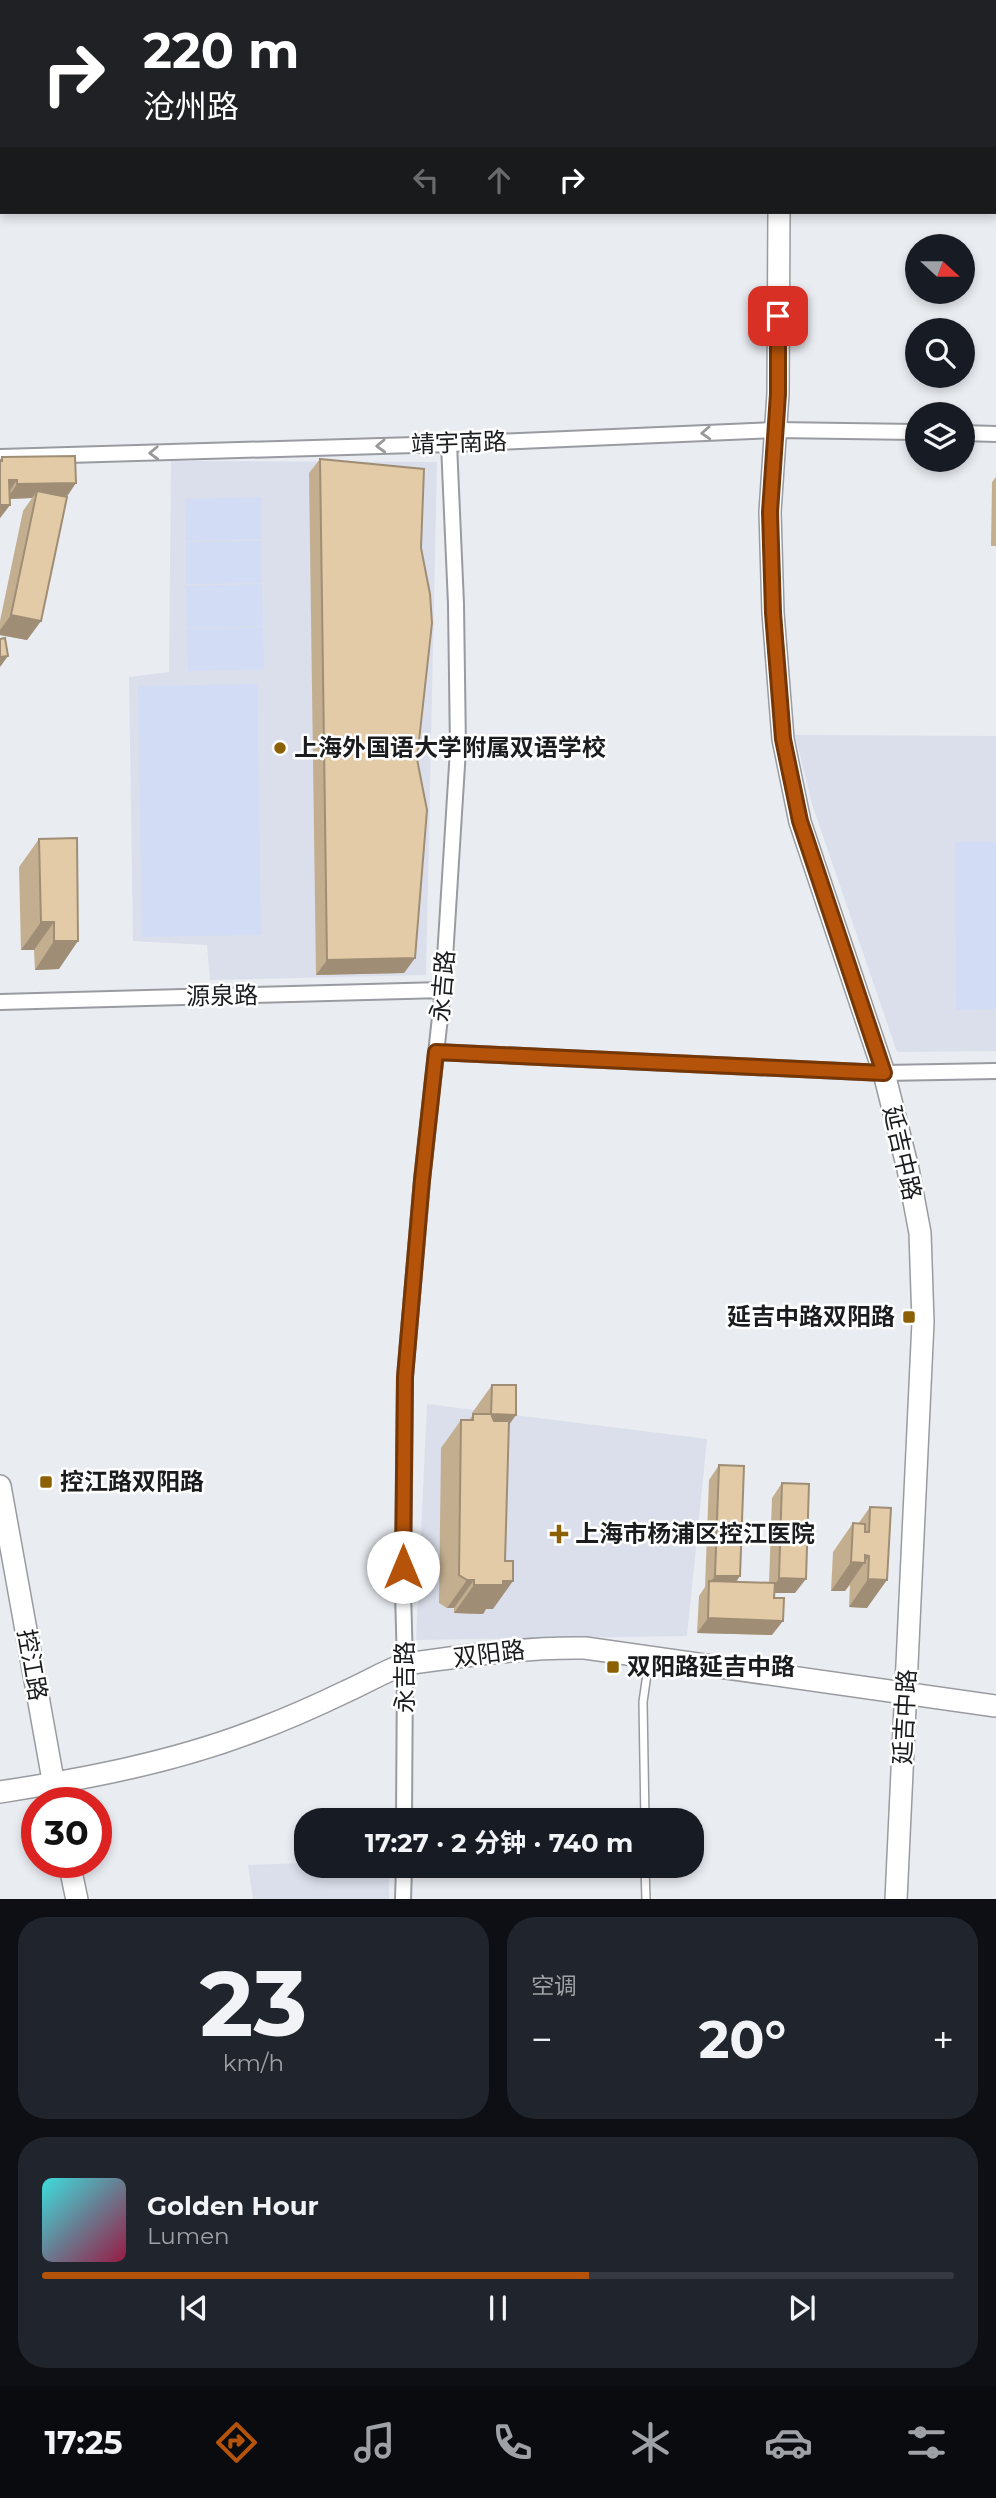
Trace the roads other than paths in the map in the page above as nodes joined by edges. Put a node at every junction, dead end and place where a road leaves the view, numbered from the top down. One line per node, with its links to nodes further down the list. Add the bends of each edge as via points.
1 (779, 214): 2 (street, 延吉中路)
2 (775, 430): 3 (street, 靖宇南路); 6 (street, 靖宇南路, one-way to 6); 12 (street, 延吉中路, via 770,512 783,739 800,821)
3 (905, 432)
4 (975, 433): 5 (street)
5 (996, 434)
6 (449, 444): 7 (street, 靖宇南路, one-way to 7); 8 (street, 永吉路, via 458,749)
7 (0, 457)
8 (443, 990): 9 (street, 源泉路); 10 (street, 永吉路)
9 (0, 1002)
10 (436, 1052): 12 (street); 15 (street, 永吉路, via 405,1377)
11 (996, 1071): 12 (street)
12 (884, 1073): 16 (street, 延吉中路, via 920,1233 923,1322)
13 (0, 1486): 18 (street, 控江路)
14 (649, 1657): 15 (street, 双阳路, via 549,1647); 16 (street, 双阳路); 23 (lane, via 643,1702)
15 (405, 1664): 19 (street, 双阳路, via 250,1733); 22 (street, 永吉路)
16 (906, 1695): 17 (street, 双阳路); 30 (street, 延吉中路)
17 (996, 1706)
18 (54, 1787)
19 (75, 1787)
20 (0, 1792): 21 (street, 双阳路)
21 (21, 1792)
22 (404, 1808)
23 (645, 1808)
24 (72, 1878): 27 (street)
25 (404, 1878): 28 (street)
26 (645, 1878): 29 (lane)
27 (77, 1899)
28 (403, 1899)
29 (646, 1899)
30 (897, 1899)

